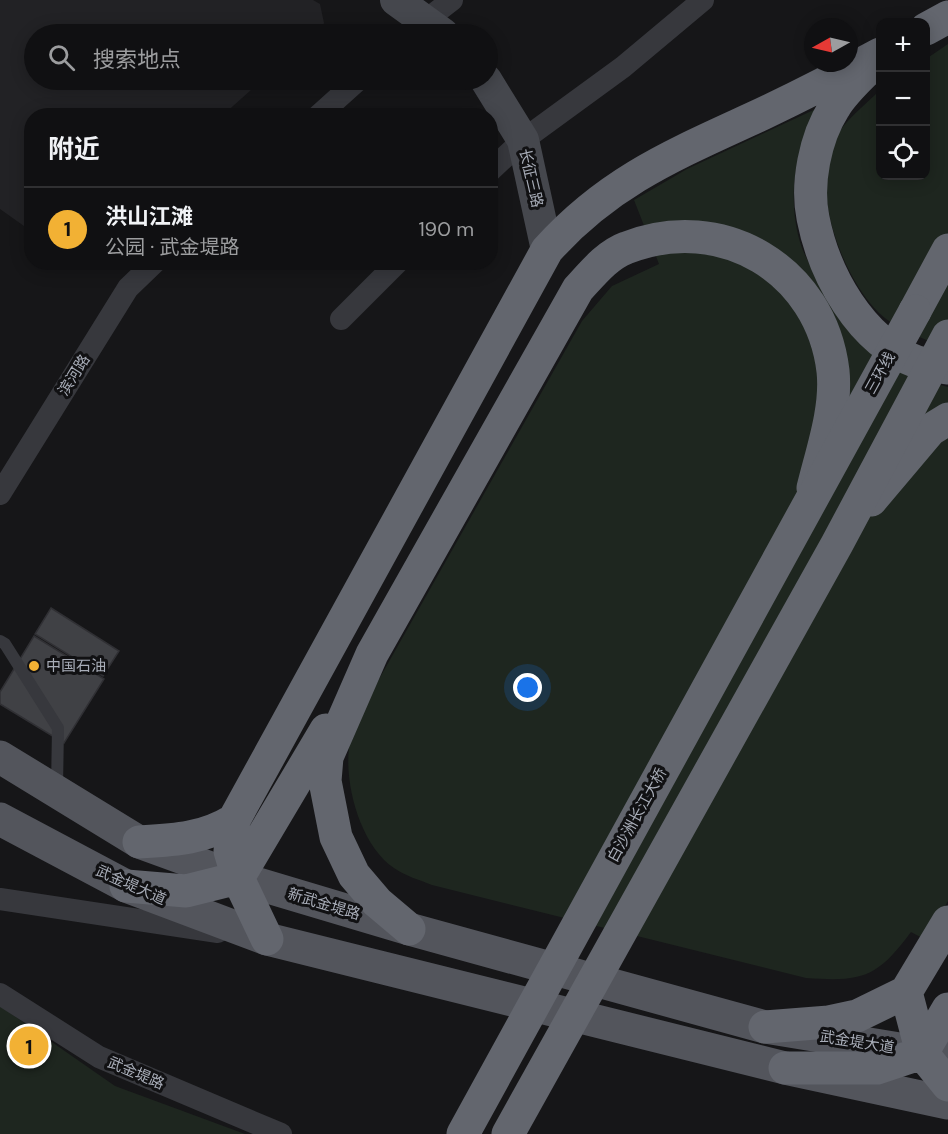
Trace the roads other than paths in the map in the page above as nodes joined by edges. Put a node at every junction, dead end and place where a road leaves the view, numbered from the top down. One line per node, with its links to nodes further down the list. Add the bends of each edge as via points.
1 (396, 0): 5 (street)
2 (452, 0): 6 (street)
3 (704, 0): 13 (street, via 623,67)
4 (948, 17): 7 (highway)
5 (420, 24)
6 (430, 24)
7 (930, 27)
8 (876, 56): 15 (highway, via 654,164 593,205)
9 (876, 62): 21 (highway, via 834,107 818,144 812,178 813,217 822,250 840,289 865,326 916,362)
10 (347, 90): 12 (street)
11 (492, 90): 13 (street, 长征三路)
12 (327, 108)
13 (523, 140): 14 (street); 15 (street, 长征三路)
14 (498, 163)
15 (547, 250): 31 (highway)
16 (948, 250): 24 (highway, 三环线, bridge)
17 (147, 270): 23 (street, 滨河路, via 128,288)
18 (390, 270): 19 (street)
19 (341, 319)
20 (948, 336): 25 (highway, bridge)
21 (948, 368)
22 (948, 419): 25 (highway, bridge, via 930,430 899,463)
23 (0, 494)
24 (811, 496): 27 (highway, via 832,398 833,372 815,310 792,279 752,251 717,240 677,237 625,248 599,266 578,289); 48 (highway, 白沙洲长江大桥, bridge)
25 (837, 544): 49 (highway, bridge)
26 (0, 641): 29 (lane, via 58,728)
27 (372, 654): 33 (highway); 37 (highway, via 327,757 325,781 336,837 354,875 377,902)
28 (0, 757): 29 (main road)
29 (56, 791): 32 (main road)
30 (0, 819): 34 (main road, 武金堤大道)
31 (234, 820): 32 (highway, via 188,840); 33 (highway, via 230,851)
32 (139, 842): 33 (main road)
33 (238, 878): 34 (highway, via 186,891); 37 (main road, 新武金堤路); 38 (highway)
34 (126, 886): 38 (main road, 武金堤大道)
35 (0, 899): 38 (street)
36 (948, 922): 39 (highway)
37 (409, 929): 42 (main road, 新武金堤路)
38 (267, 939): 44 (main road, 武金堤大道)
39 (906, 993): 42 (highway, via 857,1016); 43 (highway)
40 (0, 994): 47 (street, 武金堤路, via 99,1057)
41 (948, 1009): 43 (highway)
42 (765, 1027): 43 (main road, 武金堤大道)
43 (935, 1055): 44 (highway, via 877,1068); 45 (highway)
44 (785, 1068): 46 (main road)
45 (948, 1085)
46 (948, 1103)
47 (281, 1134)
48 (463, 1134)
49 (508, 1134)

